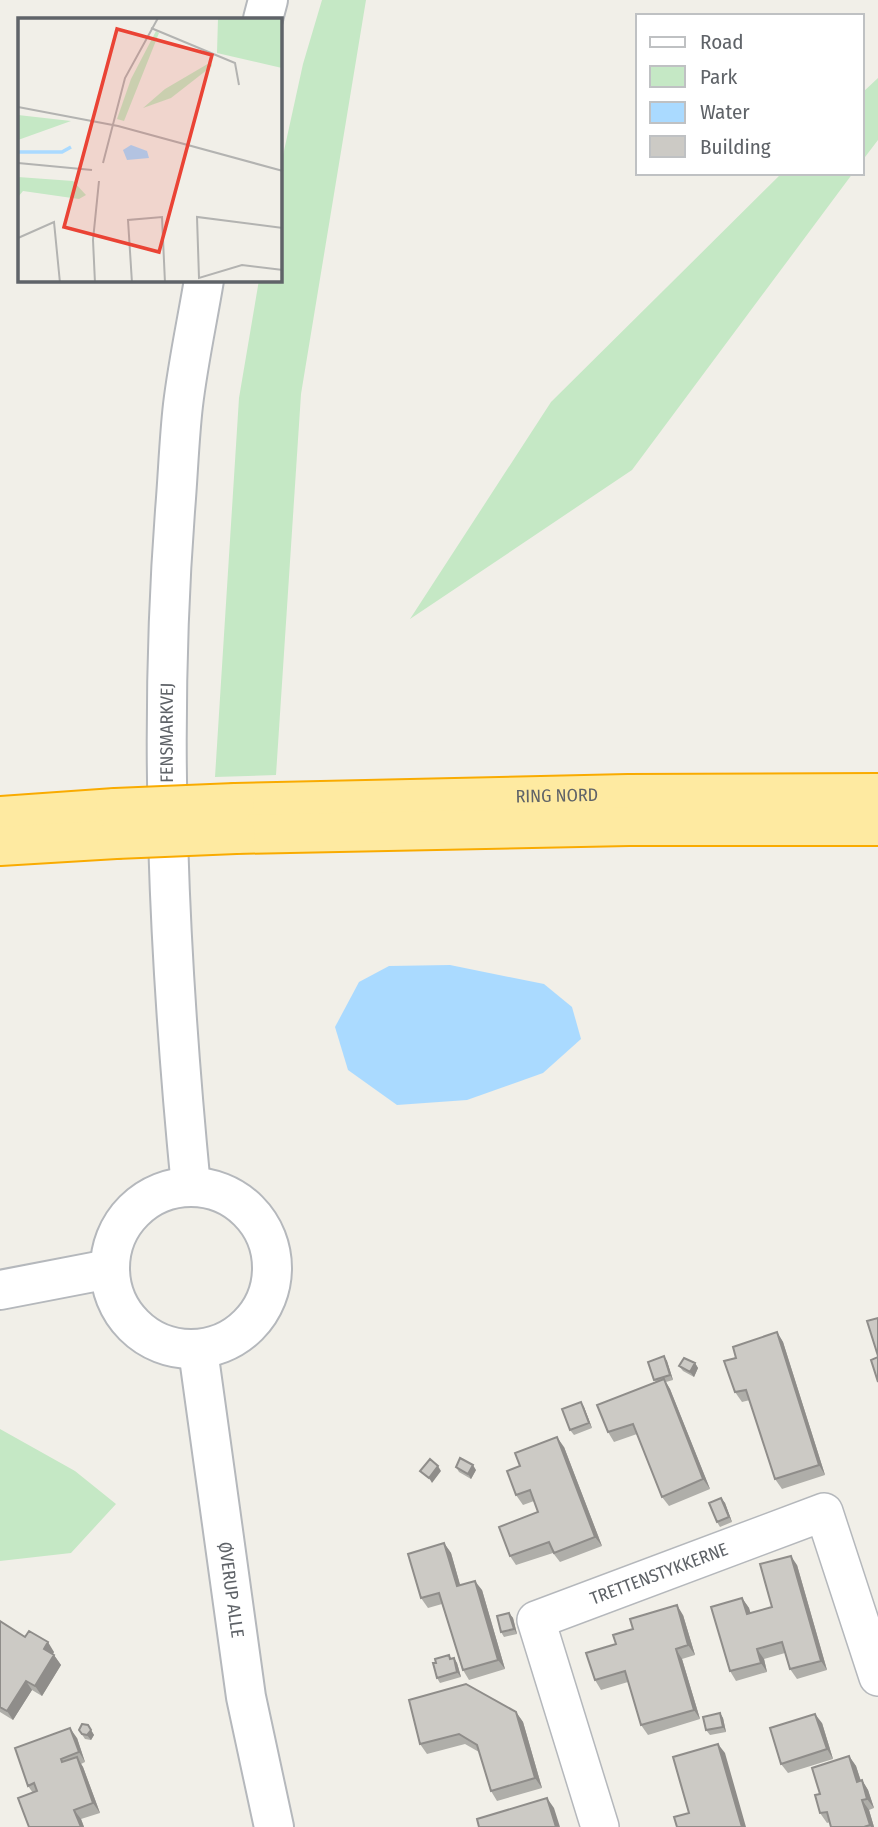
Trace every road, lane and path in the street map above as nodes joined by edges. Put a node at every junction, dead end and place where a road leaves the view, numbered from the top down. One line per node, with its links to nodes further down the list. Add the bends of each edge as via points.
1 (268, 0): 2 (street)
2 (263, 18)
3 (204, 282): 10 (street, FENSMARKVEJ, via 183,406 167,684 170,906)
4 (878, 793): 6 (highway, RING NORD, via 628,794)
5 (0, 816): 7 (highway)
6 (235, 818): 7 (highway, bridge); 8 (highway)
7 (116, 823): 9 (highway)
8 (878, 826)
9 (0, 846)
10 (191, 1187): 11 (street, via 166,1191 142,1203 124,1221 113,1244); 13 (street, via 218,1191 242,1205 260,1226 270,1251 272,1279 264,1305 247,1327 225,1342)
11 (109, 1269): 12 (street); 13 (street, via 113,1296 127,1319 147,1337 171,1348)
12 (0, 1290)
13 (198, 1350): 15 (street, ØVERUP ALLE, via 246,1697)
14 (878, 1677): 16 (street, TRETTENSTYKKERNE, via 824,1512 536,1619)
15 (274, 1827)
16 (600, 1827)

